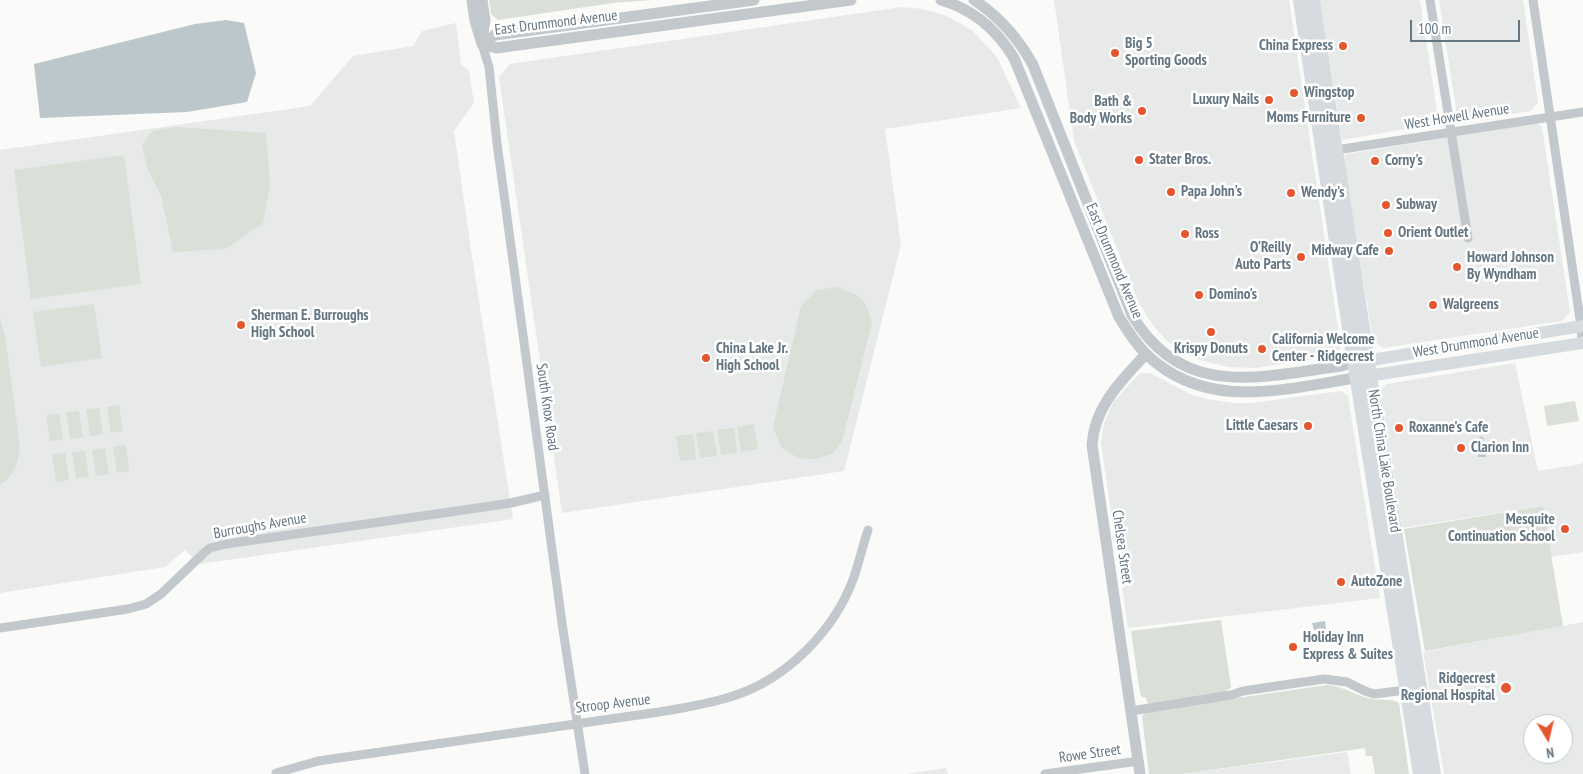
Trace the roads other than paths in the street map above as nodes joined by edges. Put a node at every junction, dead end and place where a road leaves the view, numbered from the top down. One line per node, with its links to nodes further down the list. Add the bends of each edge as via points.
1 (472, 0): 11 (street)
2 (482, 0): 11 (street, via 485,20)
3 (754, 0): 11 (street, East Drummond Avenue, via 495,35)
4 (850, 0): 11 (street, East Drummond Avenue, via 496,48)
5 (941, 0): 21 (street, East Drummond Avenue, via 961,8 988,26 1014,58 1118,317)
6 (974, 0): 20 (street, East Drummond Avenue, via 1011,31 1033,65 1130,308 1140,328)
7 (1300, 0): 23 (main road, North China Lake Boulevard)
8 (1313, 0): 15 (main road, North China Lake Boulevard)
9 (1430, 0): 14 (street)
10 (1533, 0): 13 (street)
11 (482, 44): 25 (street, South Knox Road, via 490,67)
12 (1583, 112): 13 (street, West Howell Avenue)
13 (1550, 117): 14 (street, West Howell Avenue); 17 (street)
14 (1451, 132): 15 (street, West Howell Avenue); 16 (street)
15 (1336, 150): 22 (main road, North China Lake Boulevard)
16 (1468, 238)
17 (1579, 286): 18 (street)
18 (1582, 326): 19 (street); 22 (main road, West Drummond Avenue)
19 (1583, 343): 24 (main road, West Drummond Avenue)
20 (1155, 344): 21 (street, Chelsea Street); 23 (street, East Drummond Avenue, via 1194,370 1229,378 1259,377)
21 (1146, 354): 24 (street, East Drummond Avenue, via 1188,382 1229,392 1257,392); 31 (street, Chelsea Street, via 1103,405 1092,433)
22 (1368, 360): 23 (main road, West Drummond Avenue); 24 (main road, North China Lake Boulevard)
23 (1354, 362): 24 (main road, North China Lake Boulevard)
24 (1363, 377): 28 (main road, North China Lake Boulevard); 29 (main road, North China Lake Boulevard)
25 (545, 495): 27 (street, Burroughs Avenue, via 511,503 226,544 210,548 162,594 146,604); 32 (street, South Knox Road)
26 (868, 530): 32 (street, Stroop Avenue, via 854,578 839,608 801,655 778,674 760,685 706,703)
27 (0, 628)
28 (1396, 630): 29 (main road, via 1403,637 1412,681); 30 (main road, North China Lake Boulevard)
29 (1420, 686): 39 (main road, North China Lake Boulevard)
30 (1406, 690): 31 (street, via 1374,694 1347,682 1324,679); 38 (main road, North China Lake Boulevard)
31 (1131, 711): 33 (street, Chelsea Street)
32 (577, 723): 34 (street, Stroop Avenue, via 318,761); 35 (street, South Knox Road)
33 (1139, 761): 36 (street, Rowe Street); 37 (street, Chelsea Street)
34 (276, 773)
35 (585, 774)
36 (1045, 774)
37 (1140, 774)
38 (1420, 774)
39 (1434, 774)

